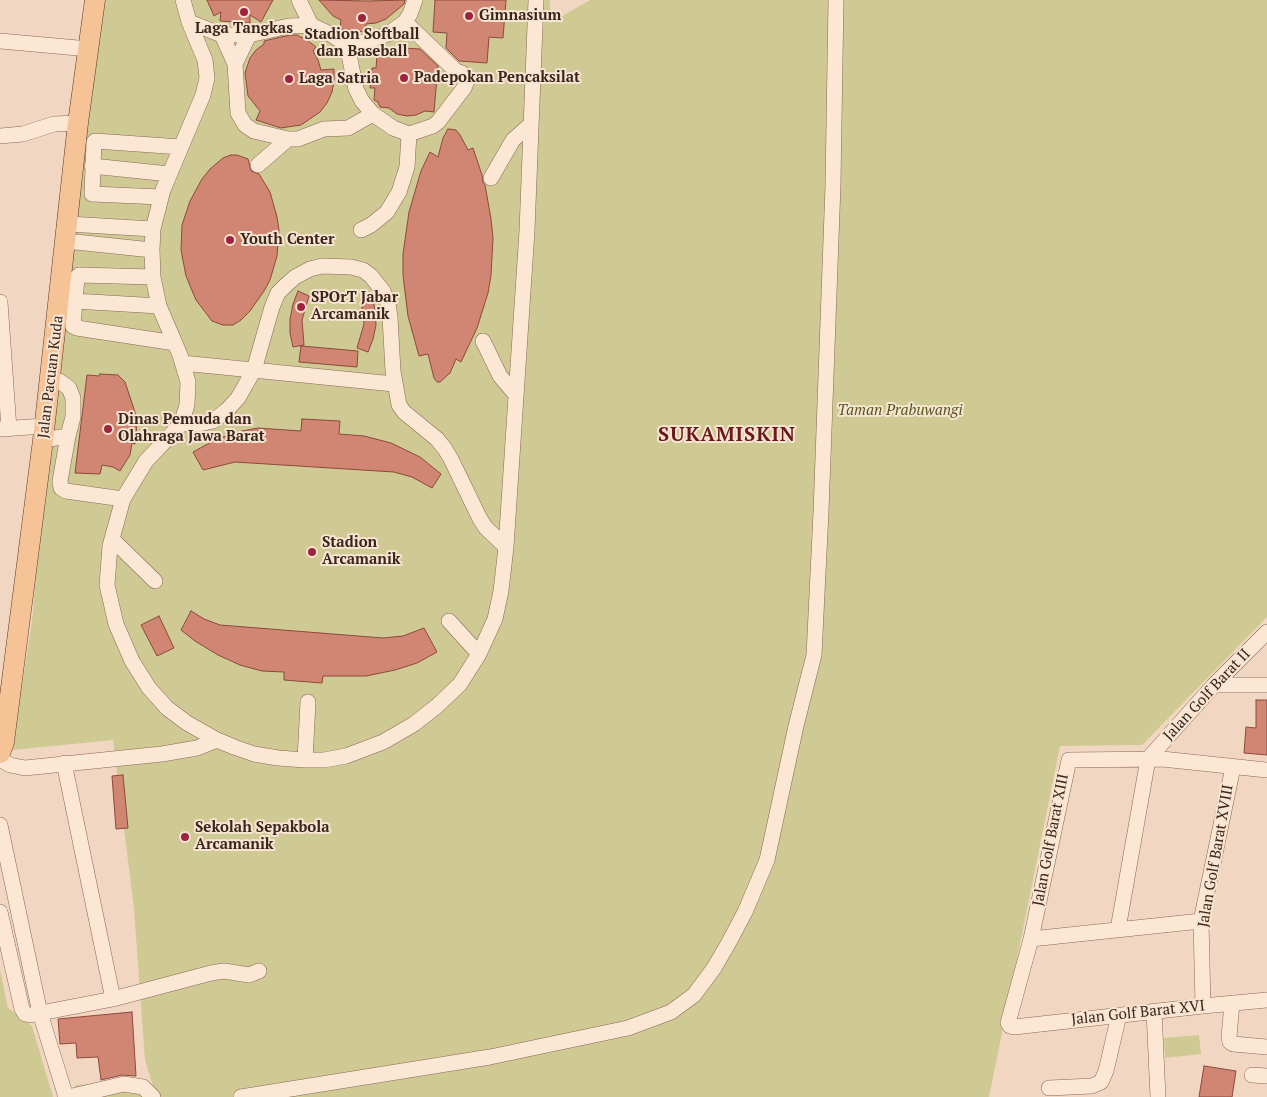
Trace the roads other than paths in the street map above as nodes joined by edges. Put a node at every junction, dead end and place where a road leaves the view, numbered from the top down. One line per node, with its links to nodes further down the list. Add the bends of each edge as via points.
1 (95, 0): 14 (main road, Jalan Pacuan Kuda)
2 (183, 0): 7 (street)
3 (299, 0): 9 (street)
4 (415, 0): 8 (street)
5 (536, 0): 18 (street)
6 (836, 0): 83 (street, via 833,195 814,655 766,860 728,944 694,995 672,1012 628,1028 490,1057)
7 (188, 22): 10 (street); 22 (street, via 205,60 207,78)
8 (405, 22): 13 (street, via 379,38); 19 (street, via 467,81 438,122)
9 (311, 25): 11 (street, via 289,26); 13 (street)
10 (222, 35): 11 (street); 15 (street)
11 (249, 35): 15 (street)
12 (0, 41): 14 (street)
13 (347, 45): 16 (street, via 356,89)
14 (89, 50): 17 (main road, Jalan Pacuan Kuda)
15 (235, 64): 21 (street, via 240,120 254,131)
16 (373, 114): 19 (street, via 393,128); 21 (street, via 348,128 324,129 302,138)
17 (78, 124): 20 (street, via 54,124 23,134); 30 (main road, Jalan Pacuan Kuda)
18 (531, 124): 26 (street, via 513,140); 42 (street)
19 (409, 134): 29 (street, via 408,167 399,192 387,212)
20 (0, 136)
21 (288, 139): 23 (street)
22 (181, 147): 24 (street, via 95,141); 25 (street)
23 (258, 165)
24 (92, 166): 25 (street); 27 (street, via 92,194)
25 (169, 174): 27 (street)
26 (491, 178)
27 (161, 197): 28 (street)
28 (153, 230): 30 (street); 31 (street)
29 (361, 230)
30 (67, 232): 31 (street); 40 (main road, Jalan Pacuan Kuda)
31 (152, 250): 32 (street)
32 (153, 277): 33 (street, via 81,274 77,277); 35 (street)
33 (74, 301): 35 (street); 37 (street, via 75,327)
34 (0, 302): 44 (street)
35 (160, 306): 37 (street)
36 (483, 341): 42 (street, via 496,370)
37 (175, 343): 38 (street)
38 (182, 363): 39 (street); 43 (street, via 188,382 187,406)
39 (254, 370): 41 (street); 41 (street, via 278,293 295,277 310,269 344,266 363,270 384,291 390,317); 43 (street, via 228,410 213,421)
40 (51, 379): 45 (main road, Jalan Pacuan Kuda); 46 (street, via 69,388 73,398 73,418)
41 (394, 384): 49 (street, via 399,405 445,449 480,519)
42 (516, 395): 49 (street)
43 (181, 424): 47 (street, via 146,461)
44 (4, 429): 45 (street)
45 (44, 433): 46 (street); 58 (main road, Jalan Pacuan Kuda)
46 (68, 436): 47 (street, via 61,488)
47 (123, 499): 48 (street)
48 (112, 539): 50 (street); 57 (street, via 108,585 116,624 132,661 167,708)
49 (506, 547): 53 (street, via 495,619)
50 (155, 581)
51 (449, 621): 53 (street)
52 (1267, 632): 54 (street, Jalan Golf Barat II)
53 (479, 654): 61 (street, via 460,684 414,724 383,742 346,756)
54 (1214, 685): 55 (street); 59 (street, Jalan Golf Barat II)
55 (1267, 685)
56 (308, 702): 61 (street)
57 (217, 740): 61 (street, via 254,754); 62 (street, via 197,748 162,754)
58 (0, 753)
59 (1148, 759): 63 (street, Jalan Golf Barat XIII); 68 (street); 69 (street, Jalan Golf Barat XIII, via 1071,759 1067,762)
60 (0, 760): 62 (street, via 25,768)
61 (305, 760)
62 (64, 763): 71 (street)
63 (1233, 767): 64 (street, Jalan Golf Barat XIII); 67 (street, Jalan Golf Barat XVIII)
64 (1267, 770)
65 (0, 827): 76 (street)
66 (0, 912): 76 (street, via 22,1010 25,1014)
67 (1201, 921): 68 (street); 74 (street, Jalan Golf Barat XVIII)
68 (1118, 929): 69 (street)
69 (1032, 939): 78 (street, Jalan Golf Barat XIII, via 1008,1023)
70 (259, 971): 71 (street, via 249,974 211,972)
71 (112, 999): 76 (street)
72 (1267, 1000): 73 (street, Jalan Golf Barat XVI)
73 (1232, 1003): 74 (street, Jalan Golf Barat XVI); 79 (street, via 1230,1042)
74 (1202, 1006): 75 (street, Jalan Golf Barat XVI)
75 (1154, 1011): 77 (street, Jalan Golf Barat XVI); 84 (street)
76 (40, 1013): 81 (street)
77 (1119, 1015): 78 (street, Jalan Golf Barat XVI); 80 (street, via 1101,1082 1092,1086)
78 (1010, 1026)
79 (1267, 1047)
80 (1049, 1088)
81 (67, 1097): 82 (street, via 124,1084 143,1087)
82 (153, 1097)
83 (241, 1097)
84 (1158, 1097)

